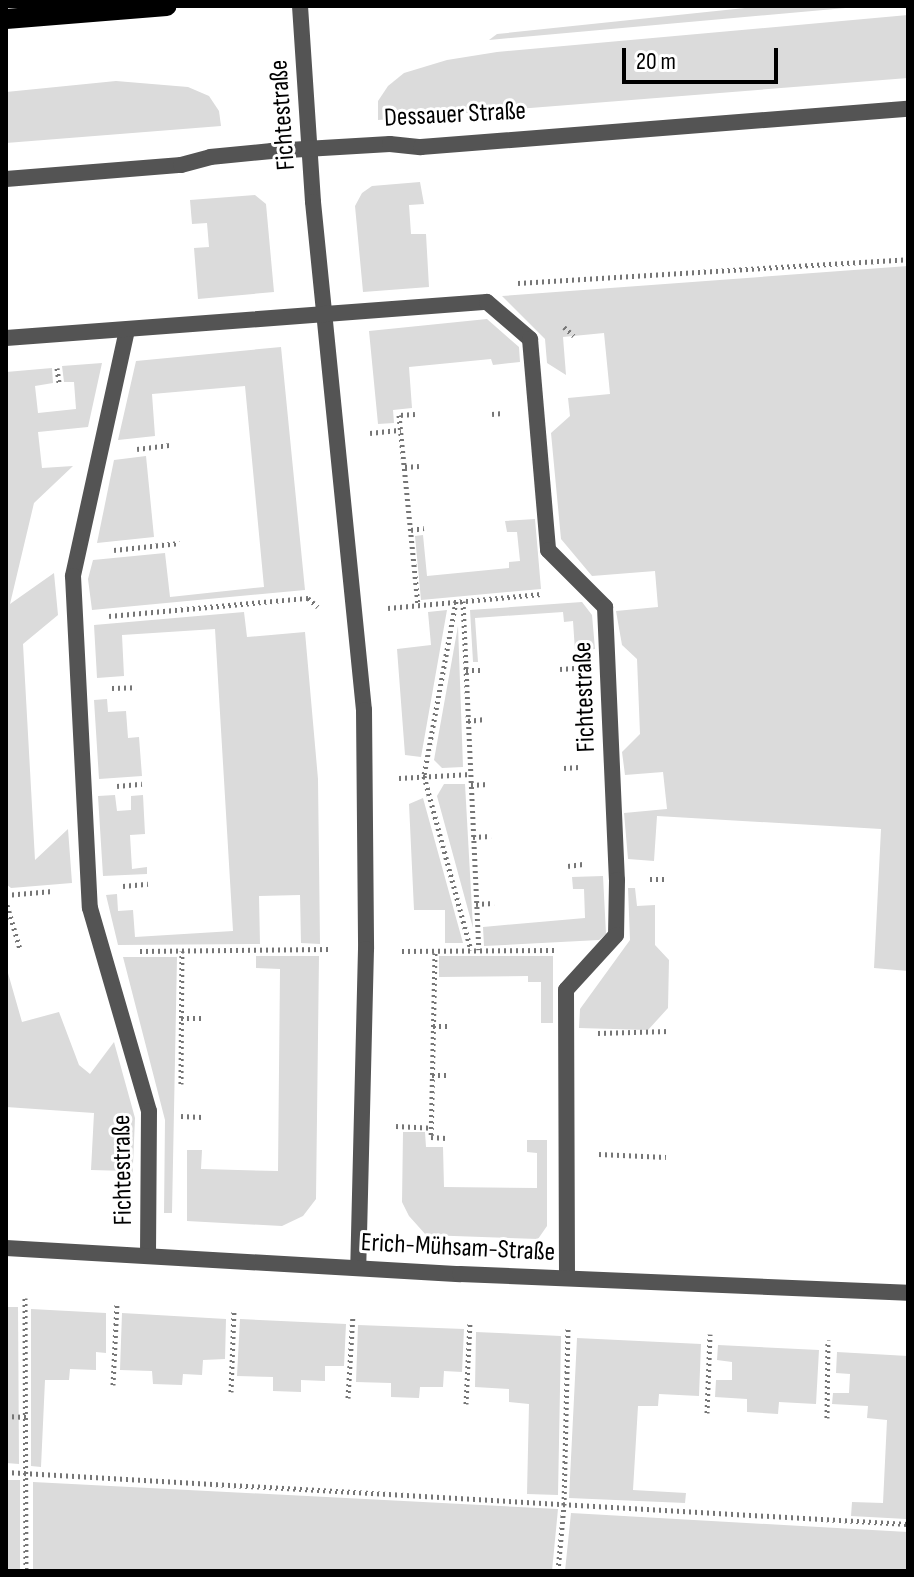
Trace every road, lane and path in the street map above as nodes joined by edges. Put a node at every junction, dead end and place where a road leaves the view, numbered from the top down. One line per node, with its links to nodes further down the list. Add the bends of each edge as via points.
1 (166, 6): 3 (main road)
2 (300, 6): 5 (street, Fichtestraße)
3 (6, 19)
4 (908, 109): 5 (street, Dessauer Straße, via 421,147)
5 (310, 149): 6 (street, Dessauer Straße); 9 (street, Fichtestraße)
6 (6, 179)
7 (908, 259): 8 (path)
8 (510, 284)
9 (324, 317): 10 (street); 32 (street, Fichtestraße); 55 (street, Fichtestraße, via 487,302 530,339 548,550 605,607 606,622 616,935 566,990)
10 (127, 330): 11 (street); 18 (street, Fichtestraße)
11 (6, 338)
12 (415, 414): 14 (path, via 399,415)
13 (419, 466): 14 (path)
14 (405, 467): 16 (path)
15 (424, 528): 16 (path)
16 (411, 530): 22 (path)
17 (180, 543): 18 (path)
18 (77, 554): 25 (street, Fichtestraße)
19 (496, 598): 21 (path)
20 (456, 601): 21 (path); 22 (path); 31 (path)
21 (463, 601): 26 (path)
22 (418, 605): 23 (path)
23 (375, 609)
24 (325, 614): 25 (path, via 308,598)
25 (76, 619): 37 (street, Fichtestraße)
26 (466, 670): 27 (path); 29 (path)
27 (483, 670)
28 (485, 719): 29 (path)
29 (468, 721): 30 (path)
30 (471, 774): 31 (path); 34 (path)
31 (424, 776): 32 (path); 45 (path)
32 (367, 779): 65 (street, Fichtestraße)
33 (488, 784): 34 (path)
34 (471, 785): 36 (path)
35 (491, 836): 36 (path)
36 (473, 837): 40 (path)
37 (89, 888): 38 (path); 48 (street, Fichtestraße)
38 (6, 895): 41 (path)
39 (494, 903): 40 (path)
40 (476, 904): 46 (path)
41 (7, 907): 42 (path)
42 (20, 949)
43 (343, 949): 48 (path)
44 (389, 950): 49 (path)
45 (471, 950): 46 (path); 49 (path)
46 (479, 950): 47 (path)
47 (513, 950)
48 (103, 952): 64 (street, Fichtestraße, via 149,1111)
49 (435, 953): 52 (path)
50 (181, 1018): 51 (path)
51 (204, 1018)
52 (433, 1026): 53 (path); 56 (path)
53 (447, 1026)
54 (669, 1031): 55 (path)
55 (567, 1033): 61 (street, Fichtestraße)
56 (432, 1075): 57 (path); 60 (path, via 431,1137)
57 (447, 1075)
58 (180, 1116): 59 (path)
59 (202, 1117)
60 (446, 1138)
61 (567, 1153): 62 (path); 66 (street, Fichtestraße)
62 (666, 1157)
63 (6, 1248): 64 (street, Erich-Mühsam-Straße)
64 (148, 1256): 65 (street, Erich-Mühsam-Straße)
65 (358, 1266): 66 (street, Erich-Mühsam-Straße)
66 (567, 1278): 67 (street, Erich-Mühsam-Straße)
67 (908, 1293)
68 (25, 1298): 82 (path)
69 (117, 1303): 76 (path)
70 (234, 1309): 77 (path)
71 (353, 1315): 78 (path)
72 (470, 1321): 79 (path)
73 (568, 1327): 86 (path)
74 (710, 1334): 80 (path)
75 (828, 1340): 83 (path)
76 (113, 1385)
77 (231, 1392)
78 (348, 1398)
79 (466, 1404)
80 (707, 1413)
81 (6, 1416): 82 (path)
82 (26, 1417): 85 (path)
83 (827, 1418)
84 (6, 1472): 85 (path)
85 (26, 1473): 86 (path); 88 (path)
86 (564, 1505): 87 (path); 89 (path)
87 (908, 1524)
88 (26, 1571)
89 (558, 1571)

